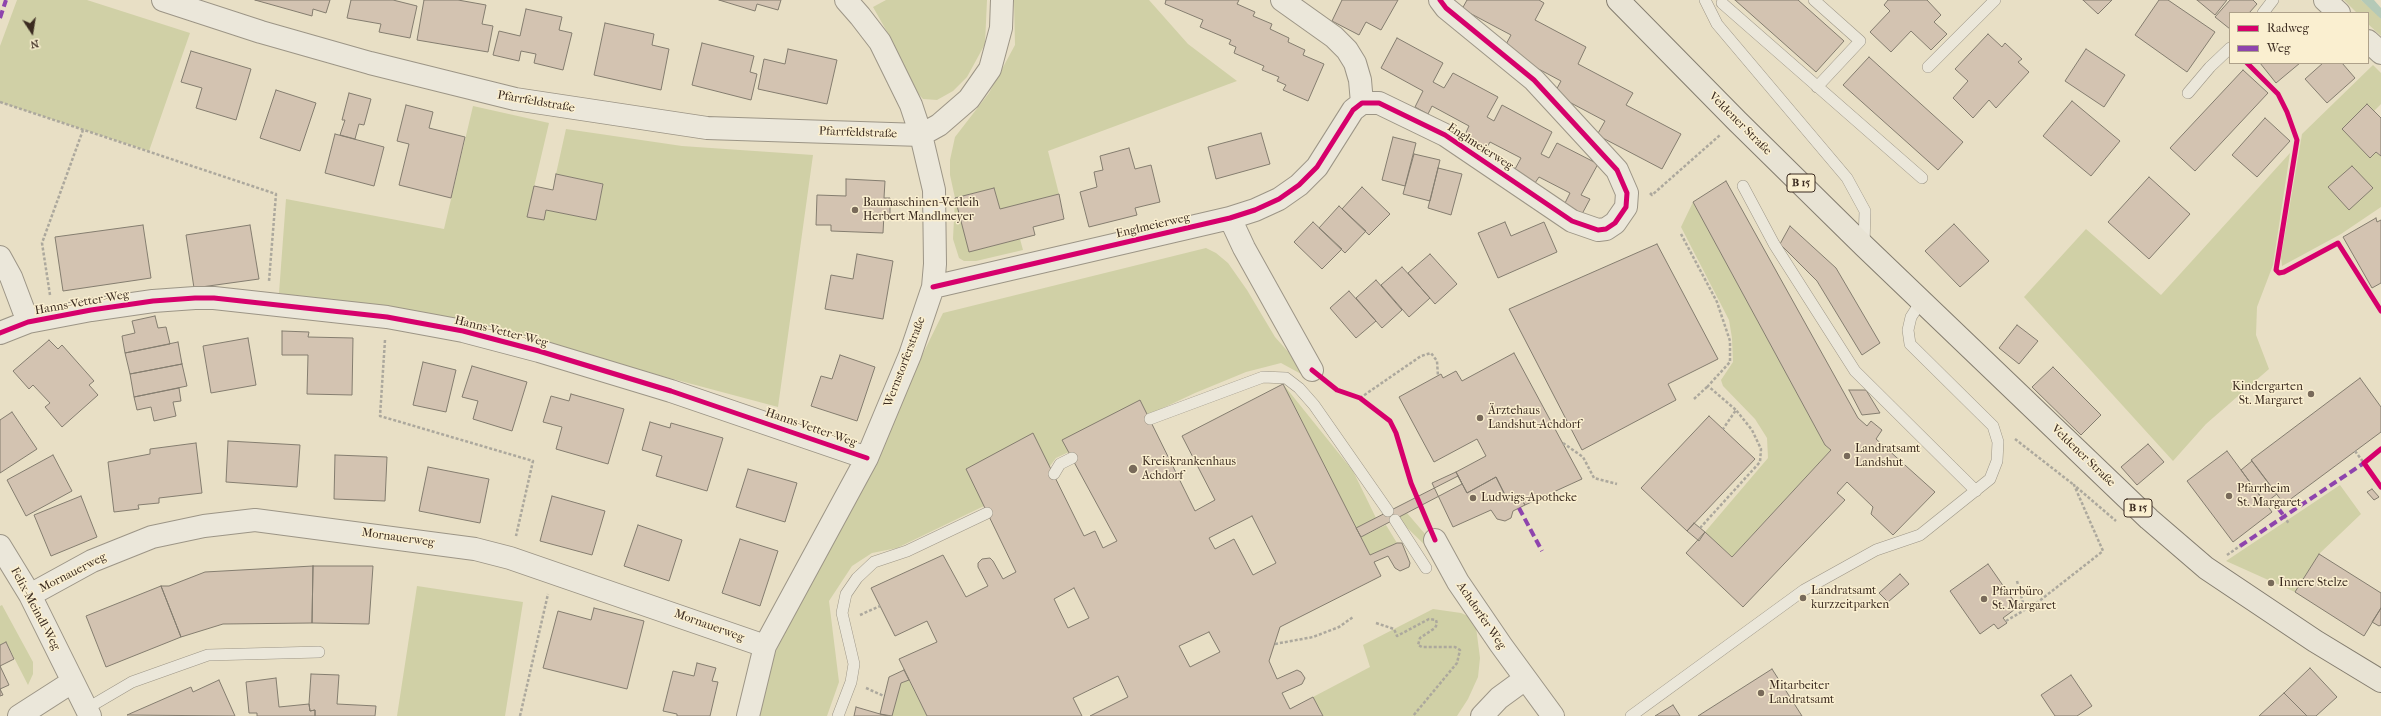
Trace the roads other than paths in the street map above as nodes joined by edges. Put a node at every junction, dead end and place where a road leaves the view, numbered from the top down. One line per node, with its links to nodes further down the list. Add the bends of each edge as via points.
1 (163, 0): 22 (street, Pfarrfeldstraße, via 261,32 370,63 515,99 707,128)
2 (846, 0): 22 (street, Wernstorferstraße, via 880,42 911,105)
3 (1002, 0): 22 (street, via 1001,28 990,69 969,99 939,125)
4 (1282, 0): 21 (street, via 1334,37 1347,50 1355,63 1360,80)
5 (1440, 0): 21 (street, Englmeierweg, via 1446,8 1534,80 1617,170 1627,193 1626,207 1615,223 1606,229 1598,230 1572,221 1445,134 1379,102)
6 (1618, 0): 26 (main road, Veldener Straße / B 15)
7 (1704, 0): 26 (lane, via 1716,24 1847,178 1865,211)
8 (1814, 0): 19 (lane, via 1860,41)
9 (1995, 0): 18 (lane)
10 (2273, 0): 13 (lane)
11 (2325, 0): 14 (street)
12 (1722, 3): 19 (lane)
13 (2264, 12)
14 (2338, 12)
15 (2369, 42): 17 (street)
16 (2229, 49): 20 (lane)
17 (2381, 53)
18 (1928, 67)
19 (1817, 87): 23 (lane)
20 (2188, 93)
21 (1362, 103): 25 (street, Englmeierweg, via 1353,110 1317,167 1299,186 1279,199)
22 (921, 135): 28 (street, Wernstorferstraße, via 934,190)
23 (1922, 178)
24 (1743, 186): 37 (lane, via 1774,244 1855,371)
25 (1230, 218): 28 (street, Englmeierweg); 32 (street)
26 (1864, 246): 29 (main road, Veldener Straße / B 15)
27 (0, 257): 30 (street, via 11,277)
28 (933, 287): 34 (street, Wernstorferstraße, via 910,355)
29 (1922, 300): 37 (lane, via 1911,317 1908,330 1910,344 1993,426 1998,442 1997,461 1990,479); 46 (main road, Veldener Straße / B 15, via 2149,520 2206,568 2315,641)
30 (28, 322): 31 (street, Hanns-Vetter-Weg); 34 (street, Hanns-Vetter-Weg, via 153,301 214,298 387,317 539,351 671,391)
31 (0, 333)
32 (1312, 370)
33 (1150, 419): 41 (lane, via 1263,377 1286,378 1314,405)
34 (867, 458): 43 (street, Wernstorferstraße)
35 (1072, 458): 36 (lane, via 1060,464)
36 (1054, 474)
37 (1976, 491): 54 (lane, via 1920,535 1876,550 1804,590)
38 (987, 513): 51 (lane, via 907,551 874,562 857,578 846,594 842,613 854,664 851,682)
39 (1435, 540): 45 (street, Achdorfer Weg, via 1458,582)
40 (0, 546): 42 (street, Felix-Meindl-Weg)
41 (1426, 568)
42 (30, 595): 43 (street, Mornauerweg, via 92,561 152,537 204,526 255,520 475,549 553,571); 47 (street, Felix-Meindl-Weg)
43 (765, 646): 50 (street, Wernstorferstraße)
44 (319, 652): 48 (lane, via 208,655 132,682)
45 (1525, 680): 52 (street, via 1499,698); 53 (street, Achdorfer Weg)
46 (2381, 681)
47 (72, 682): 48 (street, Felix-Meindl-Weg); 49 (street)
48 (88, 713)
49 (19, 716)
50 (748, 716)
51 (838, 716)
52 (1482, 716)
53 (1554, 716)
54 (1631, 716)

